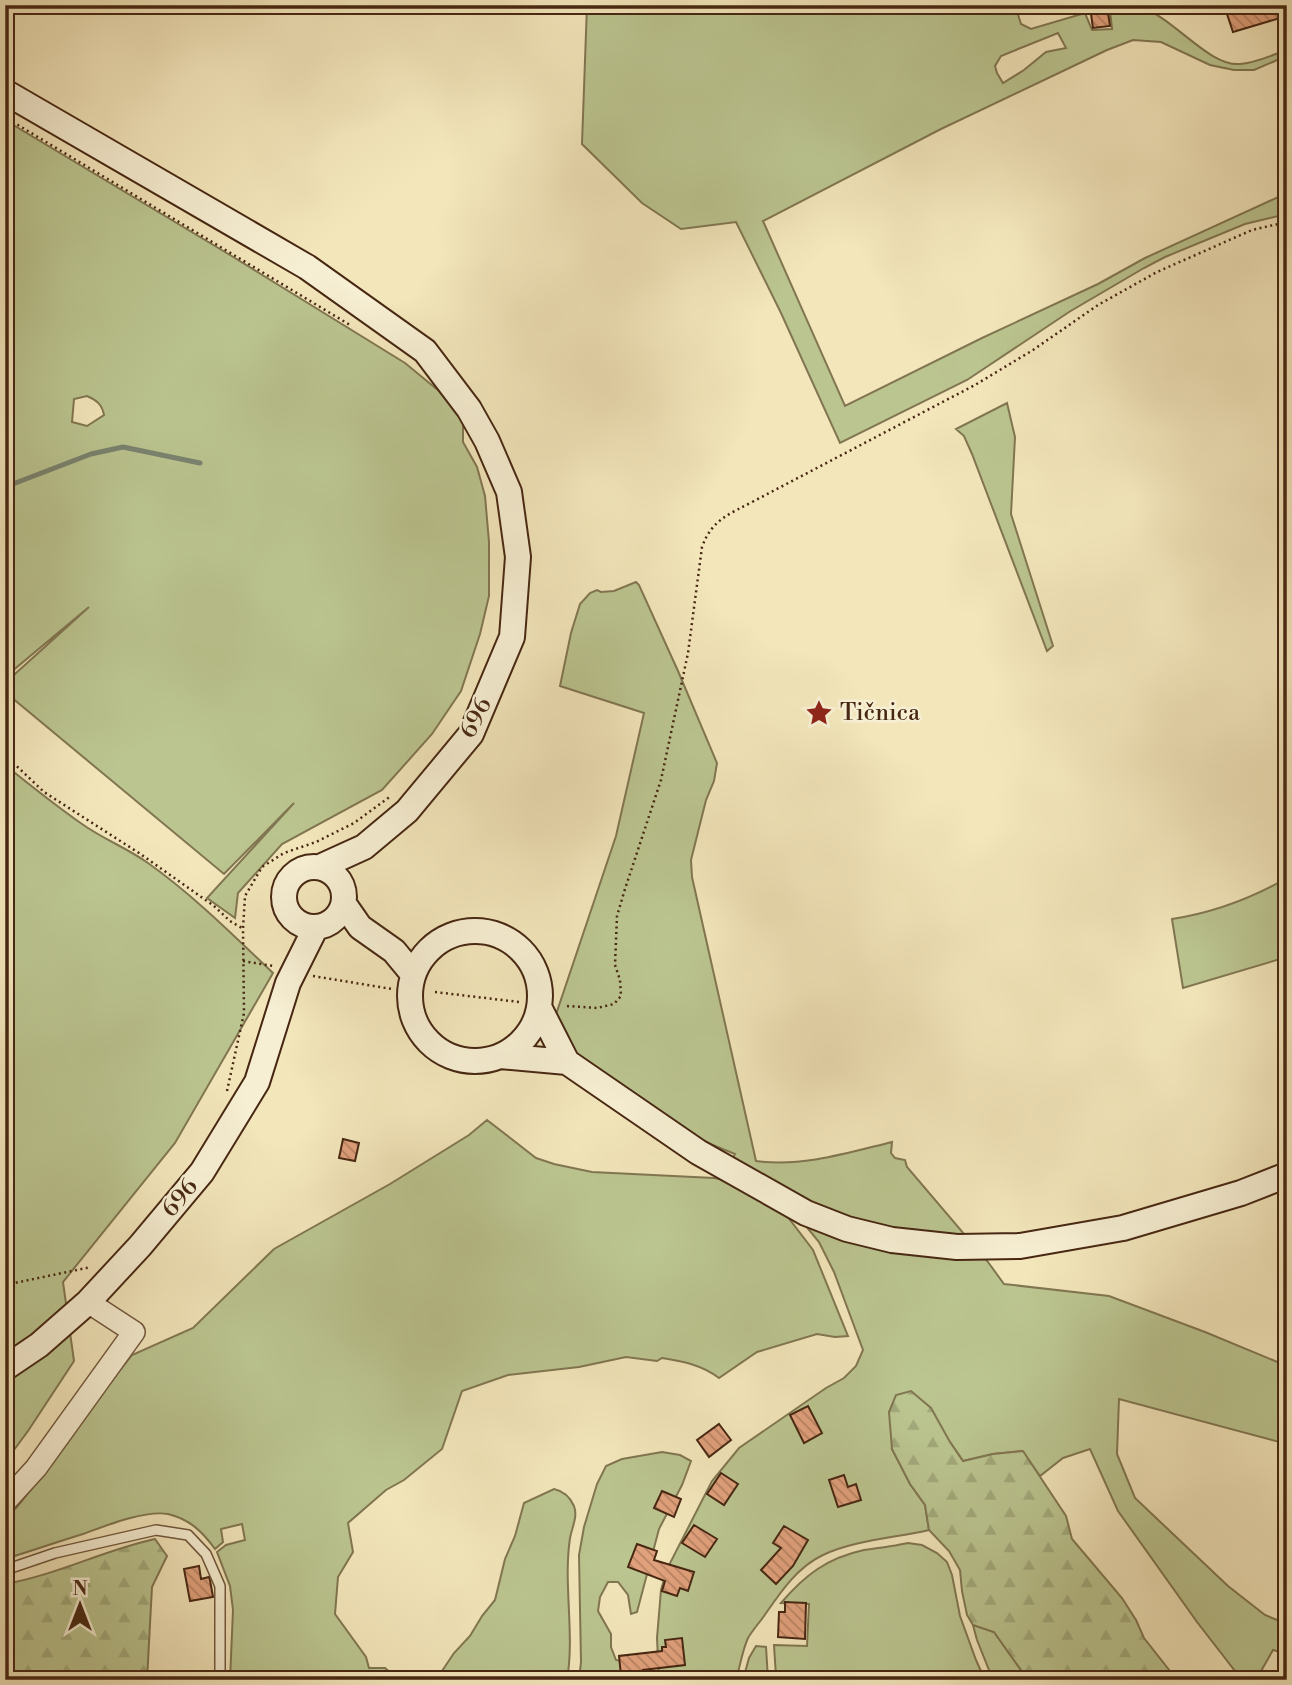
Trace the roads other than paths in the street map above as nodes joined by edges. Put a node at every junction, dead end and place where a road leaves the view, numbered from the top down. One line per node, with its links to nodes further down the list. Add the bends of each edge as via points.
1 (5, 92): 2 (main road, 696 / 696, via 307,267 425,351 487,441 509,492 519,556 512,637 471,734 407,811)
2 (364, 847): 3 (main road, 696 / 696); 4 (main road, 696 / 696)
3 (320, 867): 4 (main road, via 342,885); 5 (main road, 696 / 696, via 300,870 286,884)
4 (334, 911): 5 (main road, via 306,926); 7 (main road); 8 (main road, 696 / 696)
5 (289, 915): 8 (main road, 696 / 696)
6 (439, 941): 7 (main road); 9 (main road); 10 (main road, via 458,932 480,931 501,936 520,948 533,965 540,986)
7 (394, 951): 9 (main road)
8 (280, 974): 14 (main road, 696 / 696, via 257,1082 202,1172)
9 (413, 974): 11 (main road, via 409,995 413,1016 438,1050 458,1059)
10 (531, 1005): 11 (main road, via 532,1028 519,1045); 12 (main road)
11 (500, 1056): 12 (main road)
12 (567, 1062): 13 (main road, via 698,1152 806,1213 892,1240 1020,1247 1123,1228 1241,1194)
13 (1287, 1175)
14 (88, 1302): 15 (main road, 696 / 696); 16 (street, via 134,1332 36,1468)
15 (5, 1368)
16 (5, 1502)
17 (5, 1570): 18 (lane, via 55,1553 156,1530 188,1535 206,1554 220,1586)
18 (220, 1680)

